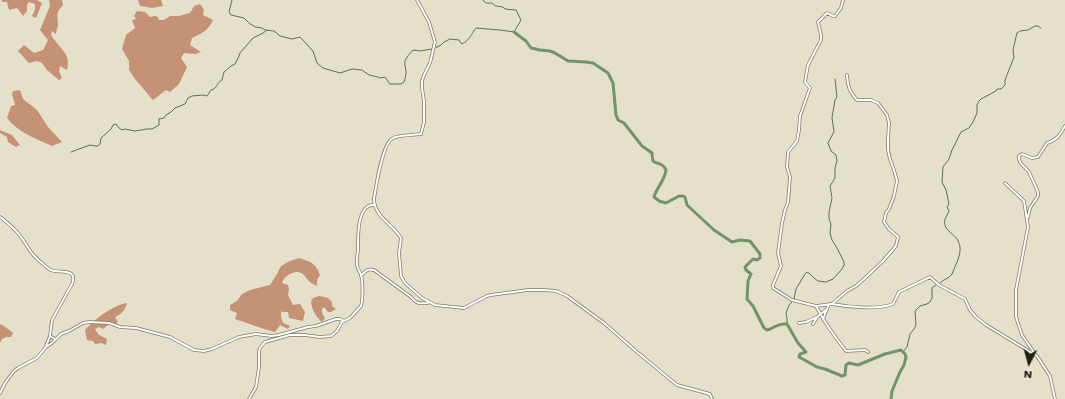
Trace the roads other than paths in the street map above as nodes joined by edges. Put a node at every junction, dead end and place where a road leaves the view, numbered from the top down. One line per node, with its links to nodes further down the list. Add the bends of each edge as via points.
1 (417, 0): 6 (street, via 429,22 435,42 422,81 424,122 421,134 390,140 381,161)
2 (842, 0): 12 (street, via 841,8 835,16 827,13 818,22 821,40 808,65 805,82 810,88 800,116 797,141 788,152 788,202 778,253 781,266 773,288 792,300)
3 (847, 75): 11 (street, via 848,88 857,100 878,103 887,115 888,150 897,181 884,222 898,240 891,253 872,272)
4 (1065, 126): 8 (street, via 1061,134 1047,143 1038,156 1019,156 1020,163 1028,171 1038,193)
5 (1005, 183): 8 (street, via 1024,201)
6 (374, 205): 9 (street, via 370,204 365,208 358,228 357,266); 10 (street, via 401,238 401,276 405,283)
7 (0, 217): 20 (street, via 18,233 35,257 50,270 71,273 73,281 52,320)
8 (1027, 219): 24 (street, via 1028,227 1016,290 1016,318 1022,335)
9 (361, 276): 10 (street, via 366,271 374,270 417,303); 17 (street, via 361,306)
10 (430, 303): 27 (street, via 464,308 491,295 528,290 556,292 567,296 604,324 677,385 710,394)
11 (831, 304): 12 (street); 13 (street); 24 (street, via 848,307 889,306 893,304 899,292 930,277 965,299 970,310 986,325)
12 (816, 306): 14 (street)
13 (827, 309): 14 (street); 16 (street)
14 (820, 314): 15 (street); 16 (street)
15 (817, 317): 18 (street); 19 (street)
16 (823, 319): 23 (street, via 846,351)
17 (344, 321): 21 (street, via 336,319 279,335 256,334 239,337 212,350 204,351 194,350 170,337 109,323 85,323); 26 (street, via 331,336 290,335 265,342 259,352 256,387)
18 (799, 323)
19 (813, 324)
20 (50, 336): 21 (street); 22 (street)
21 (55, 339): 22 (street)
22 (46, 347): 25 (street, via 36,358 14,371)
23 (868, 352)
24 (1037, 356): 28 (street, via 1050,376)
25 (0, 393)
26 (249, 399)
27 (712, 399)
28 (1054, 399)

